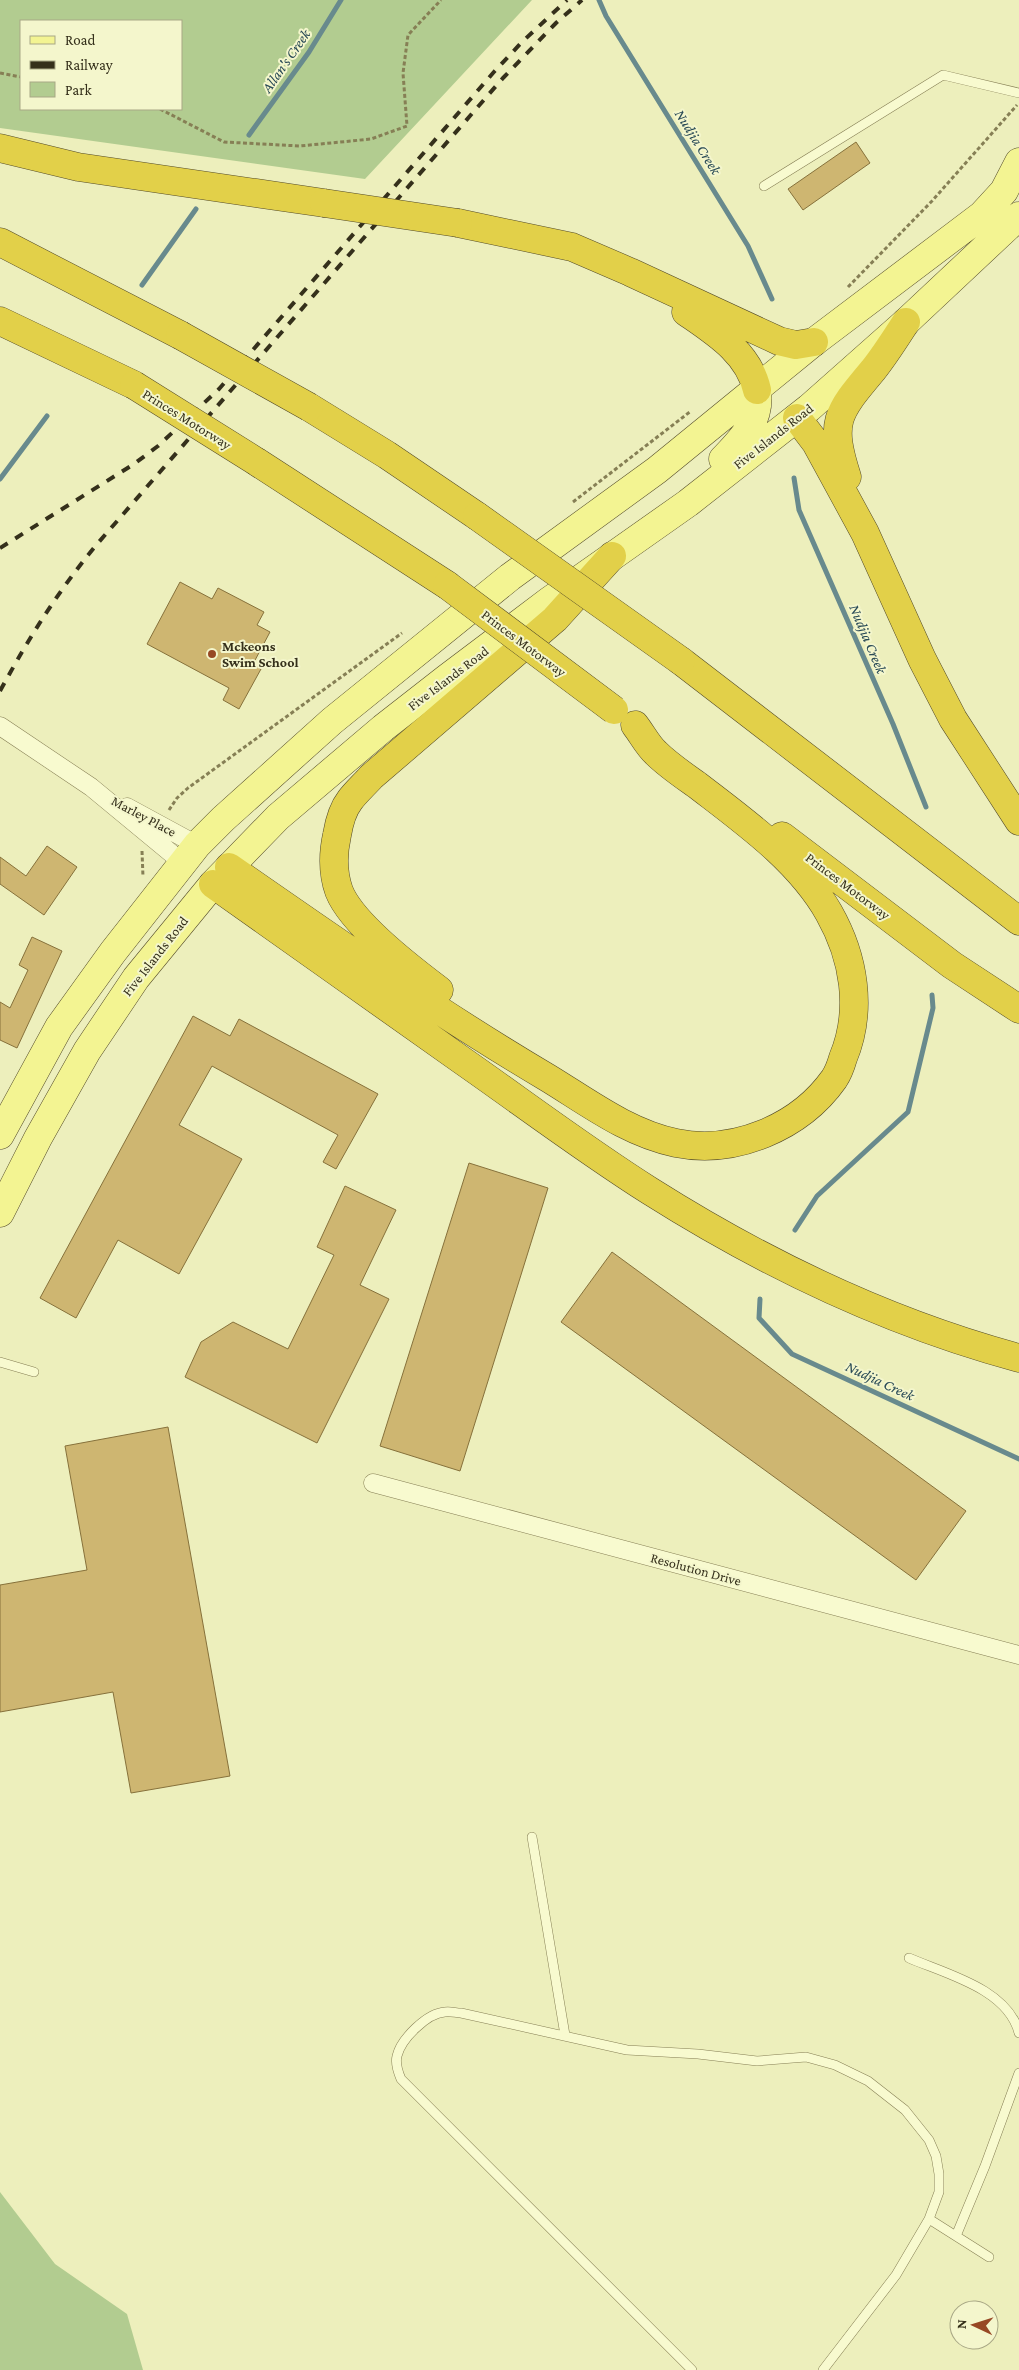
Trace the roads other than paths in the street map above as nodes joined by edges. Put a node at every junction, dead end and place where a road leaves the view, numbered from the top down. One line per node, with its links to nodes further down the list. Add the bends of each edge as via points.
1 (1019, 93): 4 (lane, via 943,76)
2 (0, 148): 7 (highway, bridge, via 78,167 458,223 572,247)
3 (1019, 162): 10 (main road, via 1008,186 982,216)
4 (764, 186)
5 (1019, 216): 9 (main road, Five Islands Road)
6 (0, 242): 21 (highway, bridge, via 180,335 388,455 681,661)
7 (630, 272): 10 (highway, via 779,341 796,346); 11 (highway, via 726,342 750,370)
8 (0, 321): 16 (highway, Princes Motorway, bridge, via 134,385 257,462 447,585)
9 (906, 322): 12 (main road, Five Islands Road); 14 (highway, via 849,397 837,425 838,449)
10 (814, 342): 11 (main road)
11 (757, 398): 12 (main road); 13 (main road, via 753,423 742,439); 19 (main road, via 510,577 332,721 223,819)
12 (797, 418): 13 (main road, Five Islands Road); 14 (highway, via 820,450)
13 (656, 525): 15 (main road, Five Islands Road)
14 (865, 534): 18 (highway, via 953,720)
15 (612, 556): 20 (main road, Five Islands Road, via 383,728 278,816); 23 (highway, via 555,619 371,777 349,801 339,822 334,844 334,870 340,892 356,917 414,971 496,1033)
16 (625, 718): 22 (highway, Princes Motorway, via 952,964); 23 (highway, via 654,752 772,844 806,880 830,914 851,964 855,1006 849,1043 836,1077 807,1108 773,1130 745,1141 706,1145 679,1144 645,1134 607,1116)
17 (0, 726): 19 (street, Marley Place)
18 (1019, 821)
19 (190, 854): 20 (main road); 24 (main road, via 59,1027)
20 (221, 876): 23 (highway); 25 (main road, Five Islands Road, via 136,978 87,1051); 26 (highway, via 532,1110 649,1191 785,1267 847,1297 903,1320)
21 (1019, 921)
22 (1019, 1010)
23 (520, 1062)
24 (0, 1135)
25 (0, 1213)
26 (1019, 1358)
27 (0, 1362): 28 (lane)
28 (34, 1372)
29 (373, 1483): 30 (street, Resolution Drive)
30 (1019, 1655)
31 (532, 1837): 34 (lane)
32 (910, 1958): 33 (lane, via 985,1991 1008,2010)
33 (1019, 2032)
34 (565, 2036): 36 (lane, via 627,2050 757,2061 806,2057 835,2065 868,2081 905,2110 929,2140 939,2174 939,2192); 39 (lane, via 509,2022 444,2012 428,2017 411,2033 397,2056 397,2070 401,2079)
35 (1019, 2073): 37 (lane)
36 (929, 2219): 37 (lane); 40 (lane, via 896,2275)
37 (956, 2236): 38 (lane)
38 (989, 2257)
39 (692, 2370)
40 (823, 2370)

